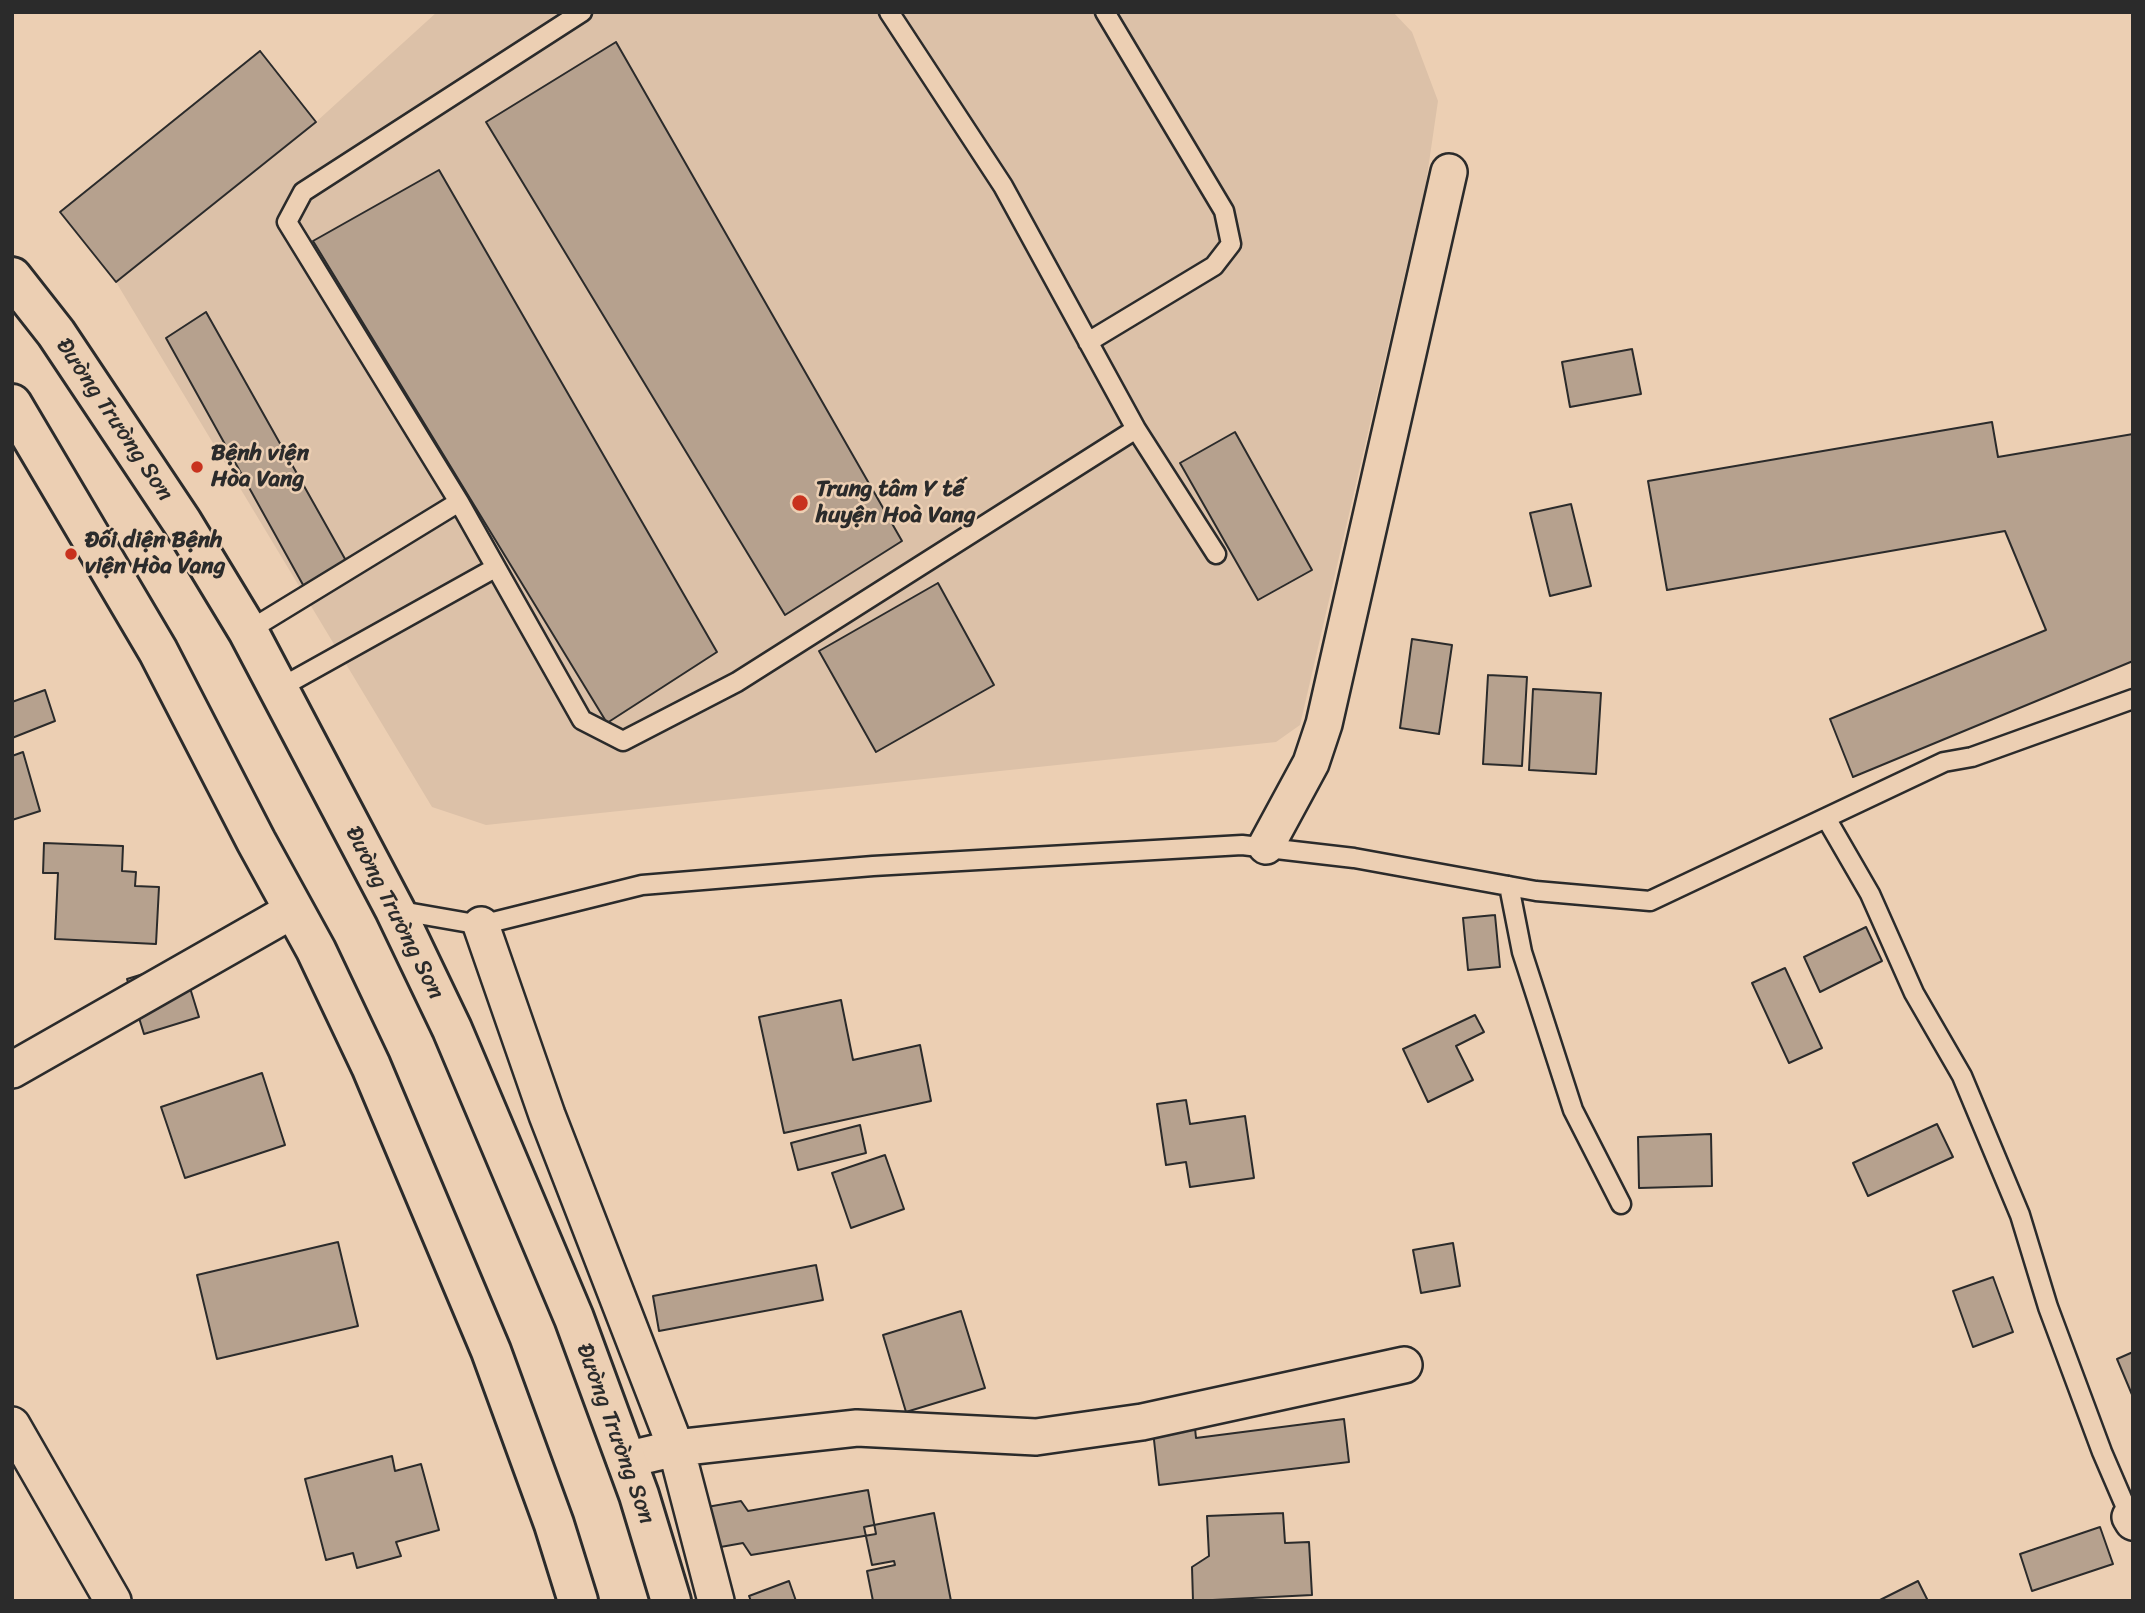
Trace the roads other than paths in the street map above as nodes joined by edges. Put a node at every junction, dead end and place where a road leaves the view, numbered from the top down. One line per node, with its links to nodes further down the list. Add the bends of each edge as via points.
1 (582, 12): 9 (lane, via 303,192 287,222)
2 (889, 12): 6 (lane, via 1003,186)
3 (1105, 12): 6 (lane, via 1224,211 1231,244 1214,266)
4 (1449, 172): 16 (street, via 1324,724 1311,763)
5 (12, 277): 12 (highway, Đường Trường Sơn, via 56,332)
6 (1088, 342): 8 (lane)
7 (12, 404): 18 (highway, via 158,651)
8 (1136, 429): 10 (lane); 11 (lane, via 737,682 623,741 582,720)
9 (459, 502): 11 (lane); 12 (lane)
10 (1216, 554)
11 (495, 568): 13 (lane)
12 (248, 631): 13 (highway, Đường Trường Sơn)
13 (278, 689): 19 (highway, Đường Trường Sơn)
14 (2133, 699): 15 (lane, via 1972,757 1944,762)
15 (1826, 818): 17 (lane, via 1650,901); 27 (lane, via 1870,894 1914,993 1962,1076 2020,1215 2048,1307)
16 (1266, 846): 17 (lane); 20 (lane, via 873,866 642,885)
17 (1509, 886): 22 (lane, via 1522,952 1573,1110)
18 (293, 910): 21 (street); 29 (highway, via 371,1066 491,1352)
19 (396, 910): 20 (lane); 26 (highway, Đường Trường Sơn, via 452,1029 574,1318)
20 (481, 925): 25 (street, via 547,1115)
21 (12, 1070)
22 (1621, 1204)
23 (1404, 1364): 25 (street, via 1142,1422 1036,1437 857,1428)
24 (12, 1425): 28 (street)
25 (676, 1448): 26 (street); 31 (street)
26 (625, 1460): 30 (highway, Đường Trường Sơn)
27 (2132, 1519)
28 (113, 1601)
29 (578, 1601)
30 (671, 1601)
31 (716, 1601)

